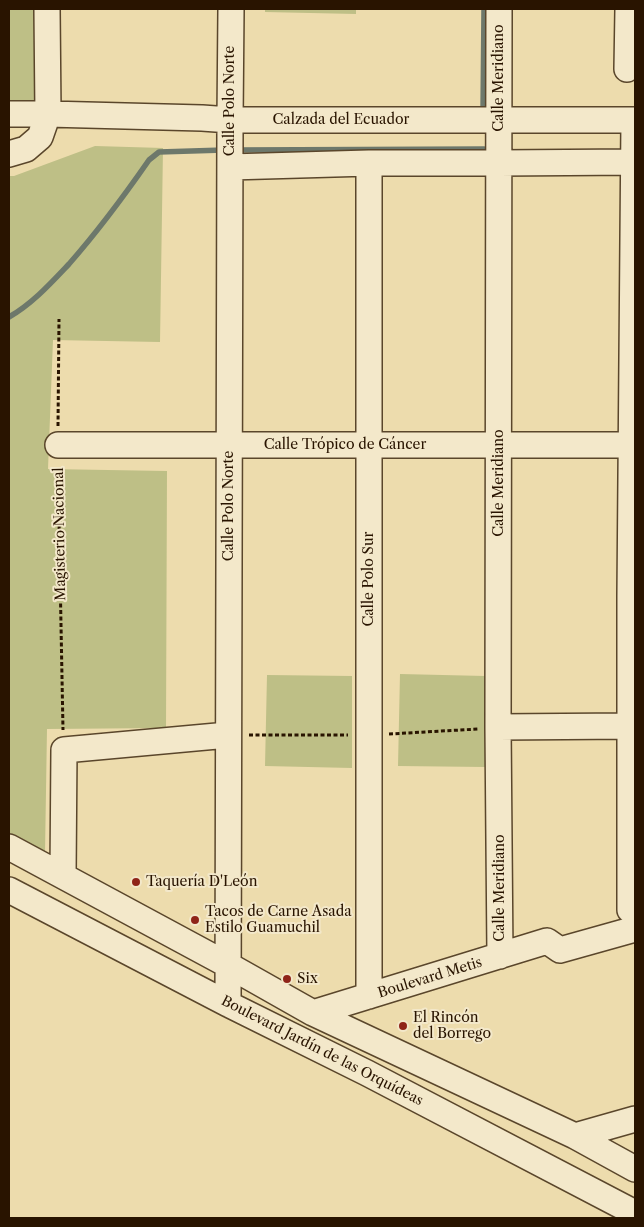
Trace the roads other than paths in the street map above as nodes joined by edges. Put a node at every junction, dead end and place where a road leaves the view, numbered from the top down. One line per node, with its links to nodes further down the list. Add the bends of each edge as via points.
1 (47, 9): 7 (street)
2 (231, 9): 9 (street, Calle Polo Norte)
3 (499, 9): 8 (street, Calle Meridiano)
4 (628, 9): 5 (street)
5 (627, 69)
6 (9, 114): 7 (street, Calzada del Ecuador)
7 (48, 114): 9 (street, Calzada del Ecuador); 11 (street, via 40,137 26,149)
8 (499, 119): 9 (street, Calzada del Ecuador); 10 (street, Calzada del Ecuador); 14 (street, Calle Meridiano)
9 (230, 120): 15 (street, Calle Polo Norte)
10 (635, 120): 12 (street)
11 (9, 154)
12 (634, 162): 14 (street); 20 (street)
13 (369, 163): 14 (street); 15 (street); 18 (street, Calle Polo Sur)
14 (499, 163): 19 (street, Calle Meridiano)
15 (230, 167): 17 (street, Calle Polo Norte)
16 (58, 445): 17 (street, Calle Trópico de Cáncer)
17 (229, 445): 18 (street, Calle Trópico de Cáncer); 25 (street, Calle Polo Norte)
18 (369, 445): 19 (street, Calle Trópico de Cáncer); 32 (street, Calle Polo Sur)
19 (499, 445): 20 (street, Calle Trópico de Cáncer); 24 (street, Calle Meridiano)
20 (631, 445): 21 (street)
21 (633, 470): 22 (street)
22 (633, 595): 23 (street)
23 (630, 726): 24 (street); 29 (street)
24 (498, 727): 30 (street, Calle Meridiano)
25 (228, 735): 27 (street, via 64,750); 31 (street, Calle Polo Norte)
26 (9, 847): 27 (street)
27 (63, 876): 31 (street)
28 (9, 890): 33 (street, Boulevard Jardín de las Orquídeas)
29 (632, 919): 30 (street, Boulevard Metis, via 560,950 547,941)
30 (500, 956): 32 (street, Boulevard Metis)
31 (228, 965): 33 (street, Calle Polo Norte); 34 (street)
32 (369, 996): 34 (street, Boulevard Metis)
33 (228, 1004): 38 (street, Boulevard Jardín de las Orquídeas, via 367,1072)
34 (313, 1014): 36 (street)
35 (635, 1118): 36 (street)
36 (575, 1136): 37 (street)
37 (635, 1169)
38 (635, 1213)

